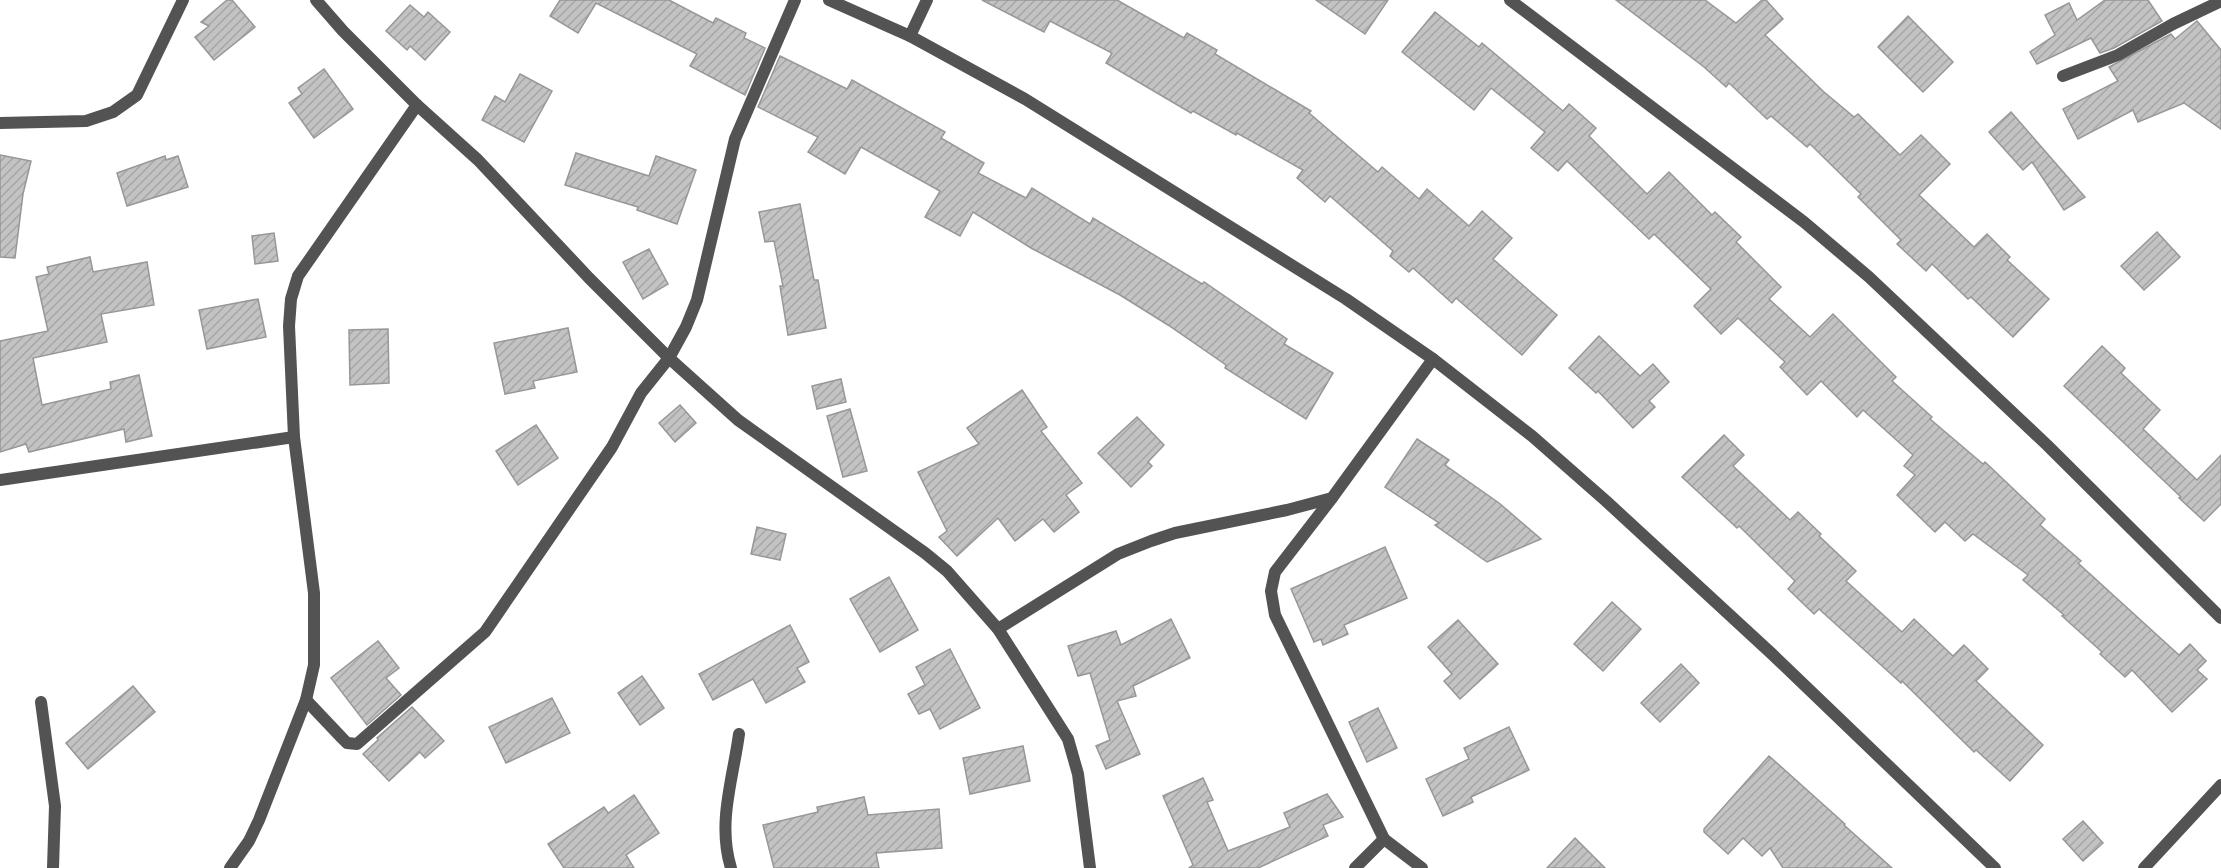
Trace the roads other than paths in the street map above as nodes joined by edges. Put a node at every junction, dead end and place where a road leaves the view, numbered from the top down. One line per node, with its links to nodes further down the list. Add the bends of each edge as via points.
1 (183, 0): 11 (street, via 137,95 113,112 86,121)
2 (316, 0): 10 (street)
3 (795, 0): 12 (street, via 735,139 697,300)
4 (829, 0): 8 (street)
5 (927, 0): 8 (street)
6 (1514, 1): 17 (street, via 1804,222 1869,277 2047,445)
7 (2219, 2): 9 (street, via 2118,55)
8 (910, 36): 13 (street, via 1025,99 1346,298)
9 (2063, 76)
10 (417, 105): 12 (street, via 486,168); 14 (street, via 298,276 289,326)
11 (0, 123)
12 (669, 358): 18 (street, via 738,420 947,571); 19 (street, via 641,393 612,447 485,633 357,744 342,738)
13 (1433, 359): 16 (street); 30 (street, via 1532,436 1606,501)
14 (294, 437): 15 (street); 19 (street, via 314,593 314,665)
15 (0, 480)
16 (1332, 498): 18 (street, via 1175,533 1140,545 1118,554); 23 (street, via 1275,572 1275,615)
17 (2221, 618)
18 (998, 629): 27 (street, via 1068,739 1078,774)
19 (306, 700): 25 (street, via 259,820)
20 (41, 702): 24 (street, via 56,806)
21 (739, 734): 26 (street, via 725,817)
22 (2221, 785): 31 (street)
23 (1384, 839): 28 (street); 29 (street)
24 (53, 868)
25 (230, 868)
26 (731, 868)
27 (1089, 868)
28 (1355, 868)
29 (1422, 868)
30 (1995, 868)
31 (2144, 868)

